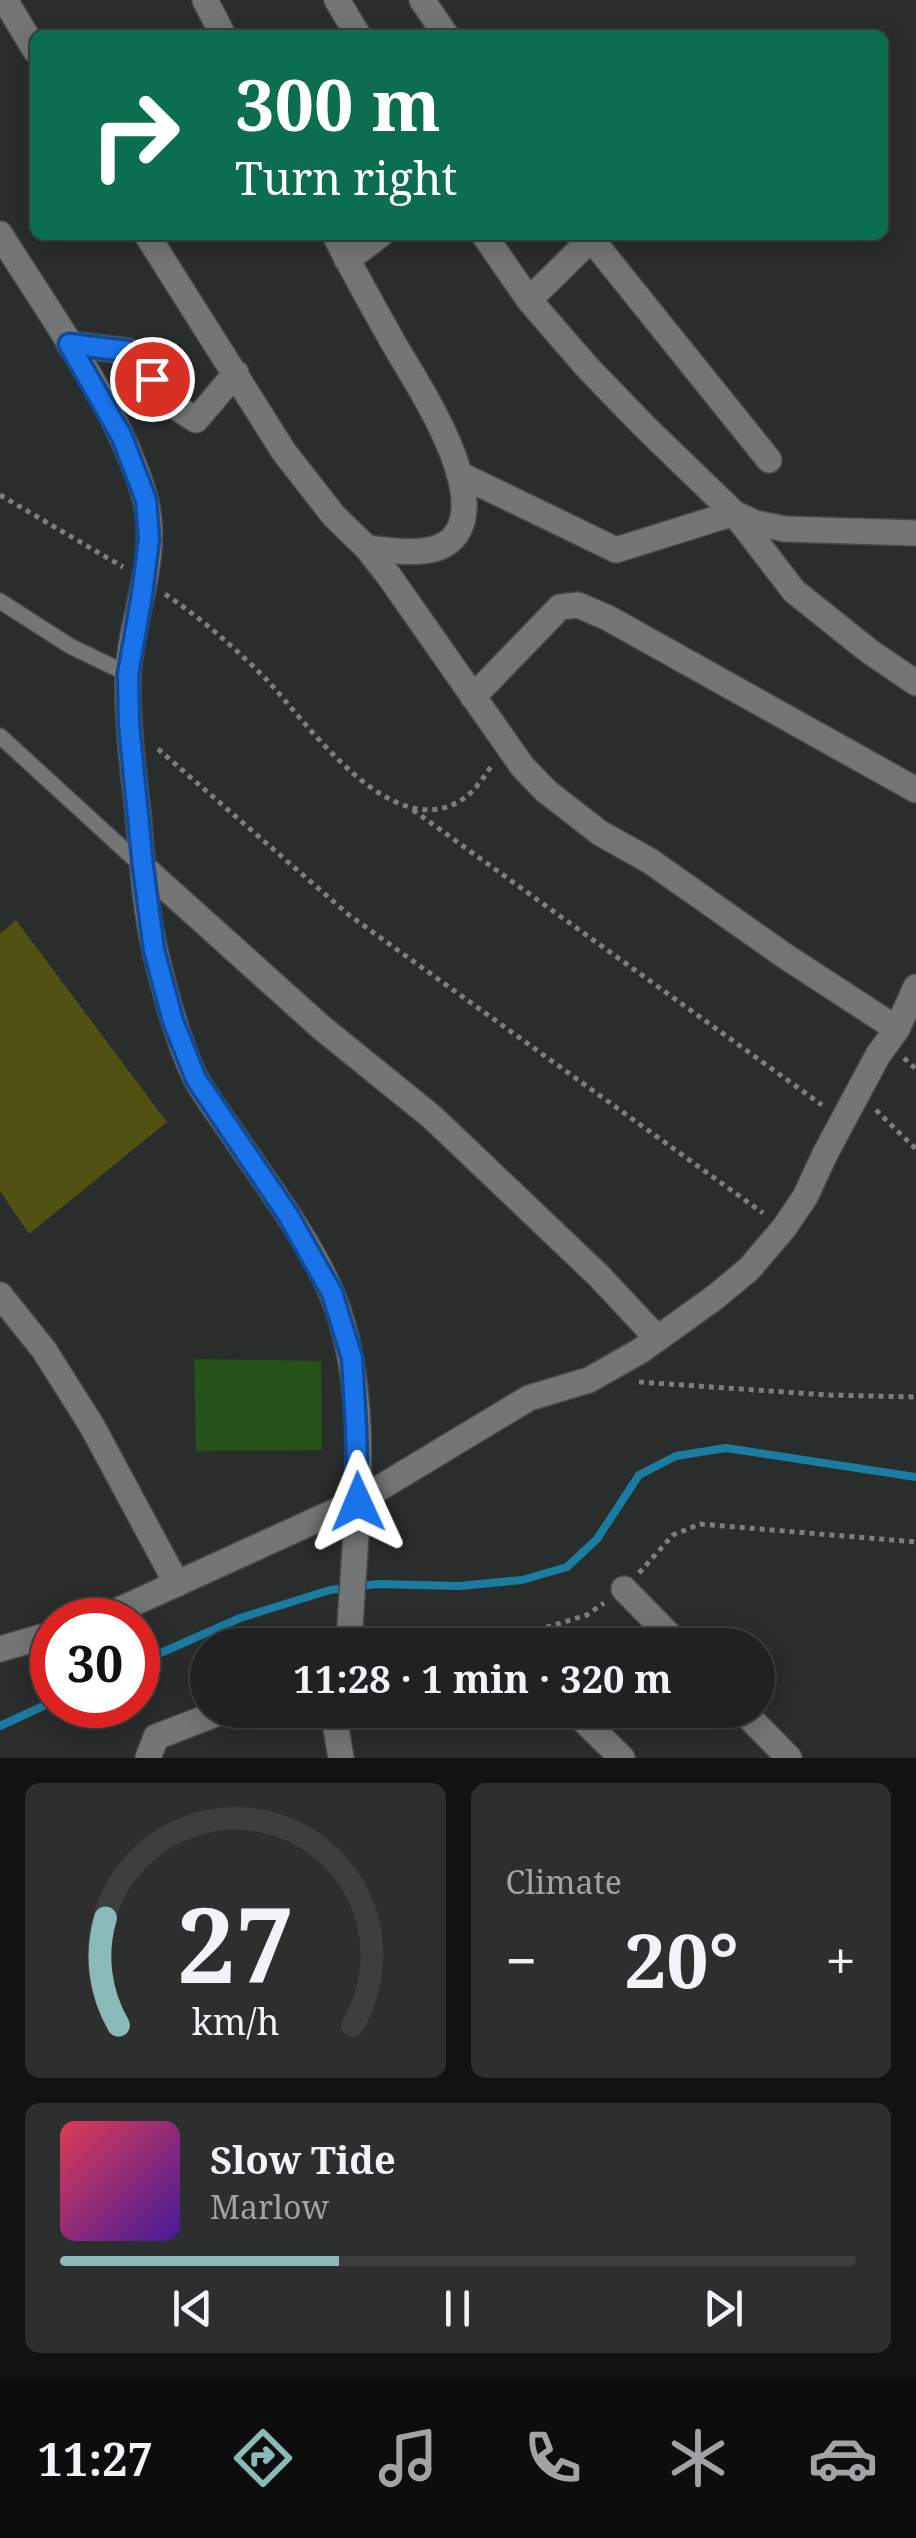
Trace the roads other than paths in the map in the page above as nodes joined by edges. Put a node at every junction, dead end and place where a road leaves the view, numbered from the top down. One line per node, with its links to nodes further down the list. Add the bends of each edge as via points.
1 (36, 0): 5 (street)
2 (205, 0): 6 (street)
3 (337, 0): 7 (street)
4 (422, 0): 8 (street)
5 (9, 7): 9 (street)
6 (220, 30)
7 (355, 30)
8 (443, 30)
9 (30, 42)
10 (0, 234): 19 (street)
11 (150, 240): 20 (street)
12 (337, 240): 17 (street)
13 (373, 240): 17 (street)
14 (487, 240): 18 (street)
15 (587, 240): 18 (street)
16 (592, 240): 21 (street)
17 (347, 260): 22 (street)
18 (529, 300): 23 (street, via 598,379)
19 (69, 344): 20 (street, via 127,351 176,408 196,420); 27 (street, via 122,437 146,500 149,539)
20 (236, 373): 25 (street, via 284,452)
21 (769, 460)
22 (460, 474): 23 (street, via 616,550); 25 (street, via 464,514 450,540 433,549)
23 (734, 512): 24 (street, via 785,529); 28 (street, via 794,591)
24 (916, 533)
25 (367, 548): 29 (street)
26 (0, 601): 27 (lane)
27 (128, 674): 32 (street)
28 (916, 683)
29 (474, 697): 31 (street, via 560,607 578,605); 34 (street, via 546,791)
30 (0, 736): 32 (lane)
31 (916, 790)
32 (143, 867): 36 (street, via 432,1117); 37 (street, via 154,950 196,1079 332,1293 352,1358)
33 (916, 987): 34 (street)
34 (897, 1029): 36 (street, via 784,1228 750,1269)
35 (0, 1295): 38 (street, via 84,1413)
36 (657, 1338): 37 (street, via 589,1380 530,1398)
37 (358, 1502): 38 (street); 41 (street)
38 (176, 1584): 40 (street)
39 (624, 1589): 42 (street)
40 (145, 1598)
41 (350, 1628)
42 (662, 1628)
43 (30, 1640): 44 (street)
44 (0, 1649)
45 (190, 1724): 49 (street, via 156,1737)
46 (337, 1728): 50 (street)
47 (591, 1728): 51 (street)
48 (760, 1728): 52 (street)
49 (148, 1758)
50 (341, 1758)
51 (622, 1758)
52 (789, 1758)

